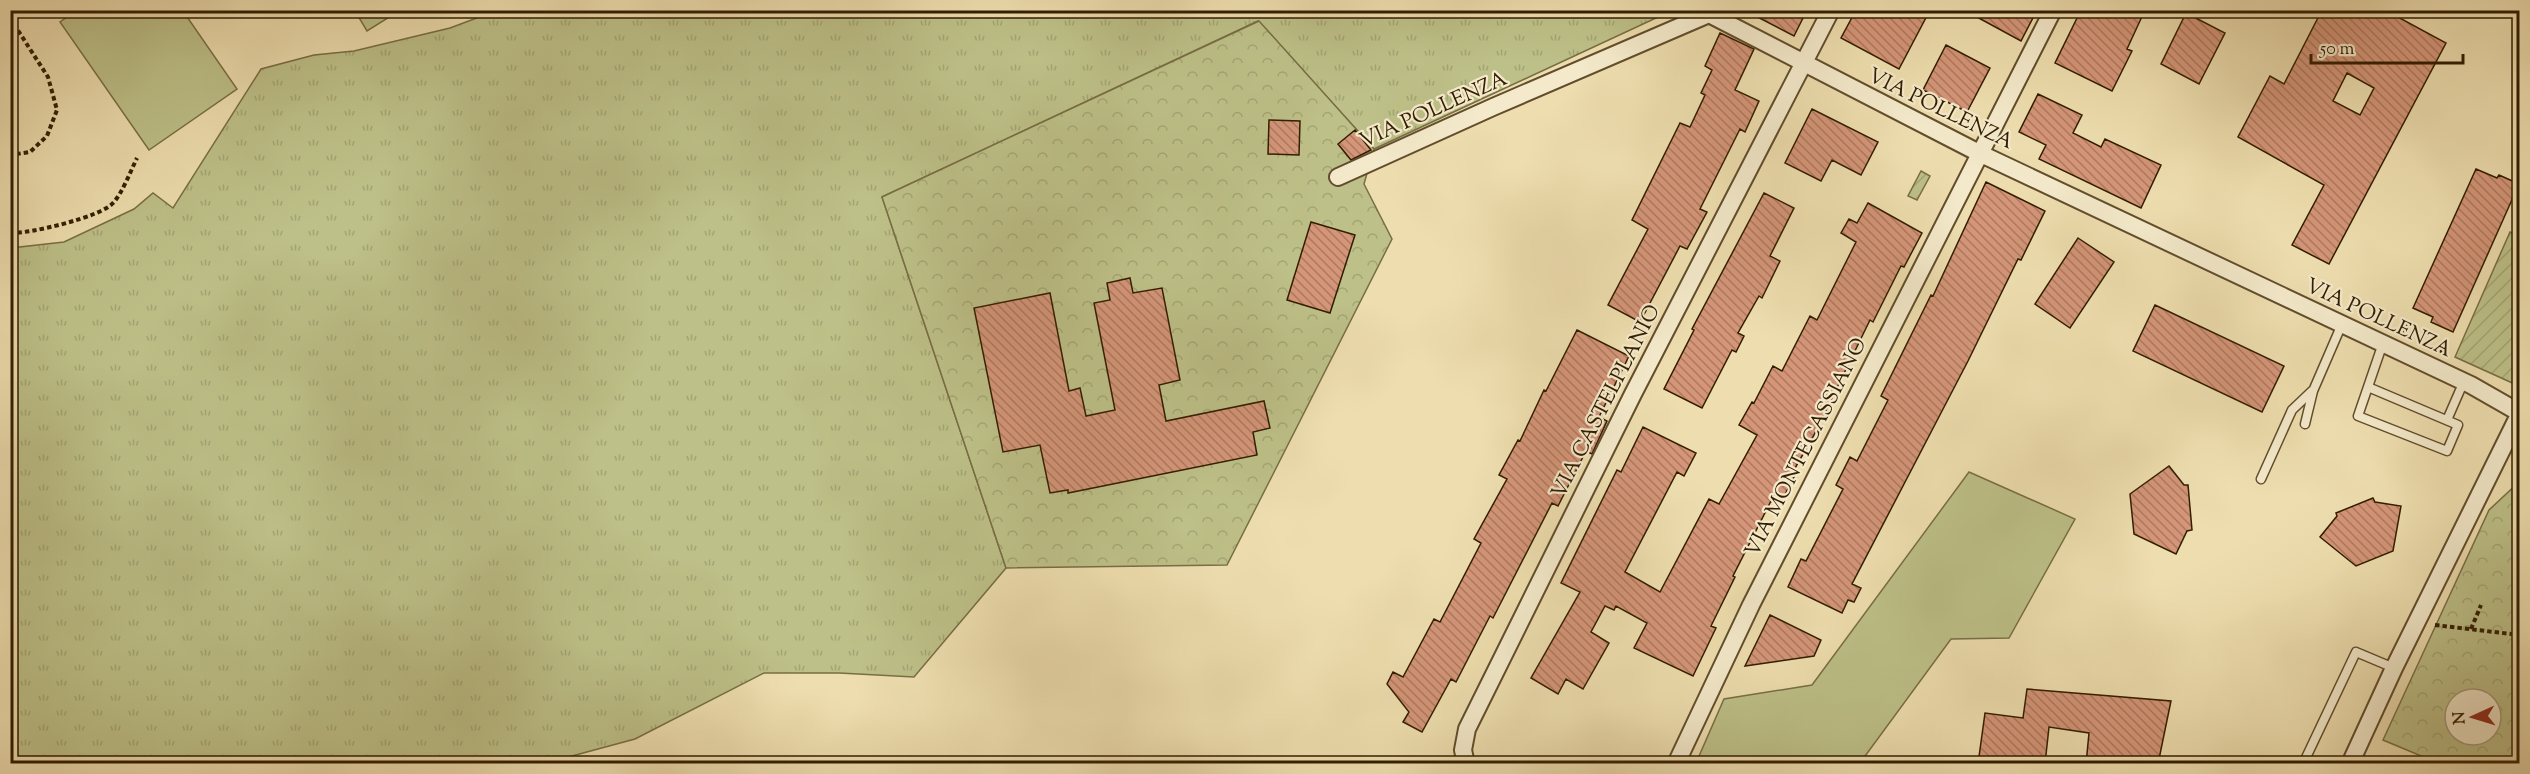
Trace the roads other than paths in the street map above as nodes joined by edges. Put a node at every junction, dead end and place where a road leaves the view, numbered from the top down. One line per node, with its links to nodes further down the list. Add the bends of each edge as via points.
1 (1831, 10): 3 (street, VIA CASTELPLANIO)
2 (2053, 10): 4 (street, VIA MONTECASSIANO)
3 (1803, 65): 4 (street, VIA POLLENZA); 5 (street, VIA POLLENZA, via 1709,14); 16 (street, VIA CASTELPLANIO, via 1633,394 1467,729 1463,750)
4 (1979, 153): 6 (street, VIA POLLENZA); 17 (street, VIA MONTECASSIANO, via 1751,605)
5 (1338, 177)
6 (2342, 324): 7 (street, VIA POLLENZA); 10 (lane)
7 (2383, 343): 8 (street, VIA POLLENZA); 9 (lane)
8 (2464, 381): 11 (street, VIA POLLENZA); 12 (lane)
9 (2368, 387): 12 (lane); 12 (lane, via 2358,416 2447,451 2458,424)
10 (2313, 391): 13 (lane); 14 (lane, via 2292,410)
11 (2520, 413): 15 (street)
12 (2447, 420)
13 (2305, 424)
14 (2261, 479)
15 (2394, 668): 18 (lane, via 2355,652); 19 (street)
16 (1466, 764)
17 (1676, 764)
18 (2303, 764)
19 (2350, 764)

